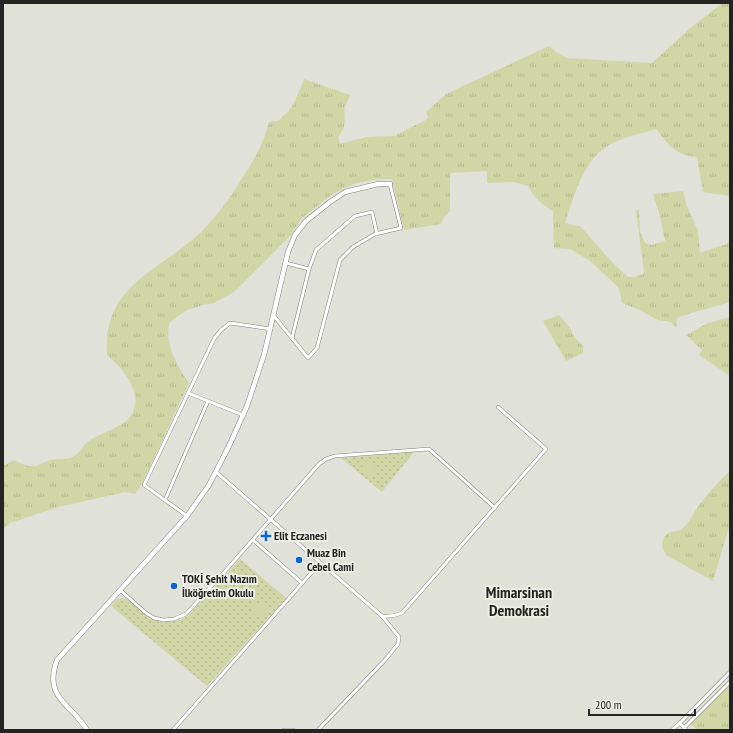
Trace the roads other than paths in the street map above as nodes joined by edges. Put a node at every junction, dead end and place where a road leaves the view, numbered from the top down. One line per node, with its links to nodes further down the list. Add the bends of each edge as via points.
1 (390, 184): 2 (street, via 401,228); 3 (street, via 378,184 345,192 330,202 306,221 295,236)
2 (377, 234): 4 (street, via 372,212 355,216 316,250); 7 (street, via 353,248 340,260 317,348 308,358)
3 (286, 263): 4 (street); 5 (street)
4 (309, 269): 7 (street)
5 (274, 316): 6 (street); 7 (street)
6 (271, 329): 8 (street, via 230,323 214,339); 11 (street)
7 (292, 338)
8 (188, 393): 9 (street); 13 (street, via 144,485)
9 (208, 401): 11 (street); 13 (street)
10 (498, 407): 14 (street, via 546,449)
11 (243, 414): 12 (street)
12 (216, 472): 15 (street); 16 (street)
13 (165, 500): 15 (street)
14 (495, 508): 16 (street, via 429,449 408,450 335,456 326,459); 21 (street, via 402,613 396,616)
15 (187, 516): 20 (street)
16 (271, 520): 17 (street); 18 (street)
17 (253, 540): 19 (street); 20 (street, via 186,614 174,619 164,620 146,614)
18 (320, 563): 19 (street); 21 (street)
19 (302, 583): 27 (street)
20 (120, 590): 26 (street, via 64,651 53,670 53,683 57,695 82,721)
21 (382, 616): 30 (street, via 399,637 398,644)
22 (730, 672): 24 (street)
23 (730, 682): 25 (street)
24 (680, 723): 25 (street); 31 (street)
25 (685, 729)
26 (87, 730)
27 (173, 730)
28 (284, 730): 29 (street)
29 (293, 730)
30 (318, 730)
31 (672, 730)

